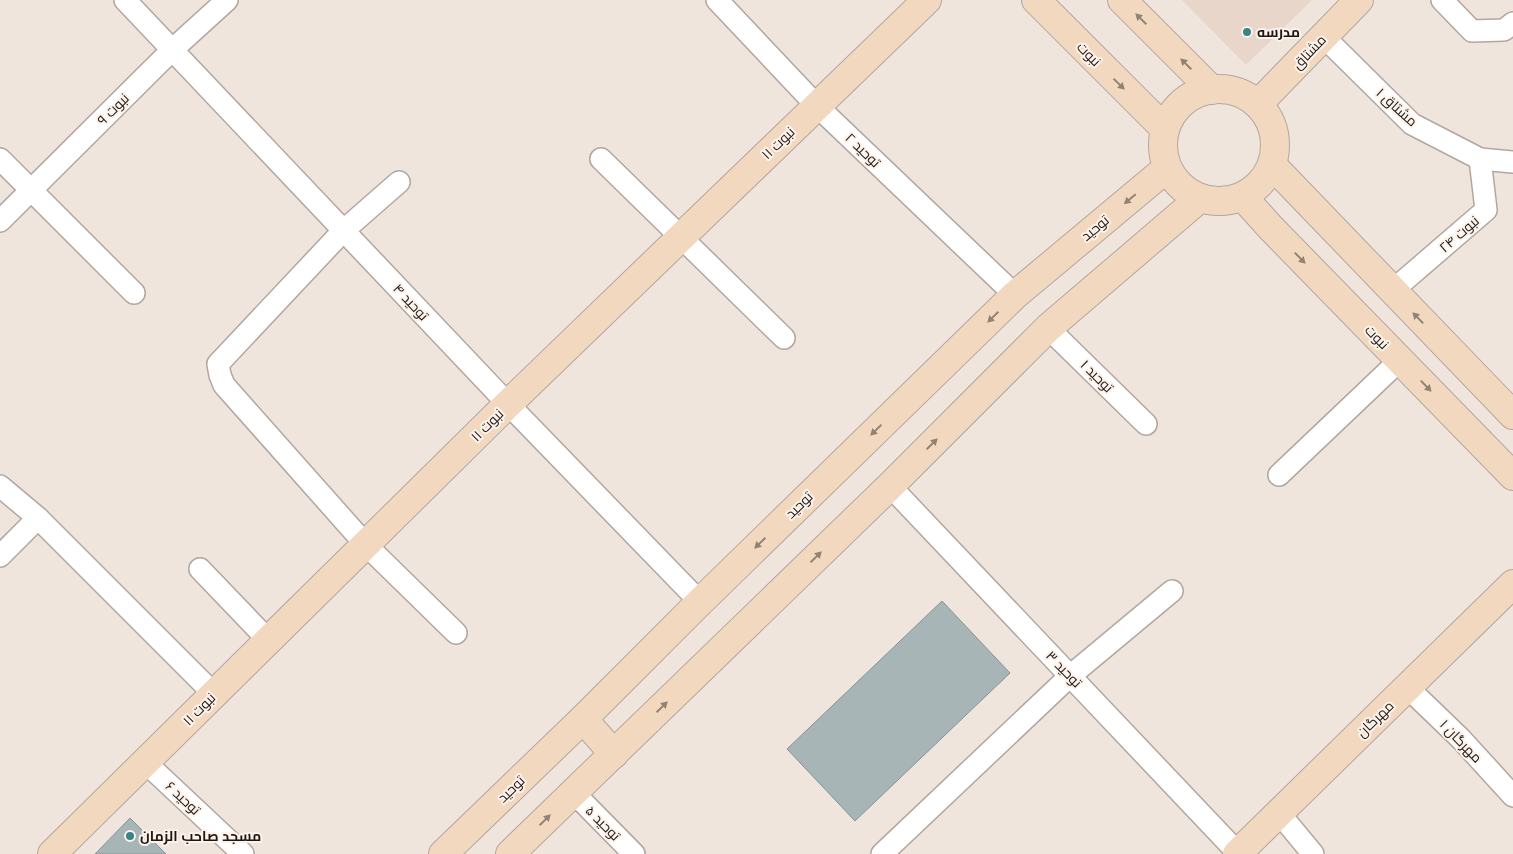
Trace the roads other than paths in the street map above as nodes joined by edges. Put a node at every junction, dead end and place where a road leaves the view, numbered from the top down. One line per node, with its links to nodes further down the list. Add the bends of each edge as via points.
1 (125, 0): 11 (street, توحید ۴)
2 (228, 0): 11 (street, نبوت ۹)
3 (717, 0): 14 (street, توحید ۲)
4 (927, 0): 14 (street, نبوت ۱۱)
5 (1036, 0): 15 (street, نبوت, one-way to 15)
6 (1122, 0): 12 (street, one-way to 6)
7 (1359, 0): 10 (street, مشتاق)
8 (1442, 0): 9 (street, via 1472,31 1504,30)
9 (1513, 23)
10 (1324, 37): 13 (street, مشتاق); 18 (street, مشتاق ۱, via 1412,124)
11 (172, 50): 23 (street, نبوت ۹); 29 (street, توحید ۴)
12 (1212, 90): 13 (street, via 1240,92); 15 (street, via 1197,93 1179,105)
13 (1258, 104): 20 (street, via 1271,122 1276,144)
14 (817, 106): 30 (street, نبوت ۱۱); 33 (street, توحید ۲)
15 (1165, 129): 21 (street, via 1162,146)
16 (0, 159): 23 (street)
17 (601, 159): 30 (street)
18 (1480, 159): 19 (street, مشتاق ۱); 31 (street, نبوت ۲۴, via 1486,210)
19 (1513, 162)
20 (1272, 165): 24 (street, via 1260,184); 25 (street)
21 (1167, 168): 26 (street, via 1180,187); 33 (street, توحید, one-way to 33)
22 (399, 182): 29 (street)
23 (31, 191): 27 (street, نبوت ۹); 32 (street)
24 (1242, 196): 26 (street, via 1221,202); 28 (street, نبوت)
25 (1301, 197): 28 (street); 31 (street)
26 (1200, 198): 34 (street)
27 (0, 221)
28 (1270, 227): 36 (street, نبوت, one-way to 36)
29 (343, 231): 37 (street, توحید ۴); 45 (street, via 218,364 224,385)
30 (680, 238): 35 (street); 37 (street, نبوت ۱۱)
31 (1392, 291): 38 (street, one-way to 31)
32 (134, 293)
33 (1015, 295): 50 (street, توحید, one-way to 50)
34 (1048, 328): 39 (street, توحید ۱); 43 (street, one-way to 34)
35 (784, 338)
36 (1400, 360): 40 (street); 41 (street, نبوت, one-way to 41)
37 (508, 404): 45 (street, نبوت ۱۱); 50 (street, توحید ۴)
38 (1513, 416)
39 (1146, 424)
40 (1279, 475)
41 (1513, 476)
42 (0, 486): 44 (street)
43 (890, 486): 53 (street, توحید ۳); 57 (street, one-way to 43)
44 (38, 518): 46 (street); 55 (street)
45 (366, 545): 51 (street); 52 (street, نبوت ۱۱)
46 (0, 556)
47 (200, 569): 52 (street)
48 (1513, 584): 54 (street, مهرگان)
49 (1172, 591): 53 (street)
50 (700, 602): 56 (street, توحید)
51 (456, 634)
52 (269, 640): 55 (street, نبوت ۱۱)
53 (1070, 676): 62 (street, توحید ۳); 68 (street)
54 (1407, 687): 60 (street, مهرگان ۱); 61 (street, مهرگان)
55 (214, 694): 58 (street, نبوت ۱۱)
56 (583, 719): 57 (street); 65 (street, توحید)
57 (614, 754): 59 (street)
58 (145, 762): 63 (street, نبوت ۱۱); 64 (street, توحید ۶)
59 (573, 792): 66 (street, one-way to 59); 67 (street, توحید ۵)
60 (1513, 796)
61 (1278, 813): 62 (street, مهرگان); 69 (street)
62 (1238, 853)
63 (52, 854)
64 (243, 854)
65 (443, 854)
66 (510, 854)
67 (634, 854)
68 (882, 854)
69 (1313, 854)

